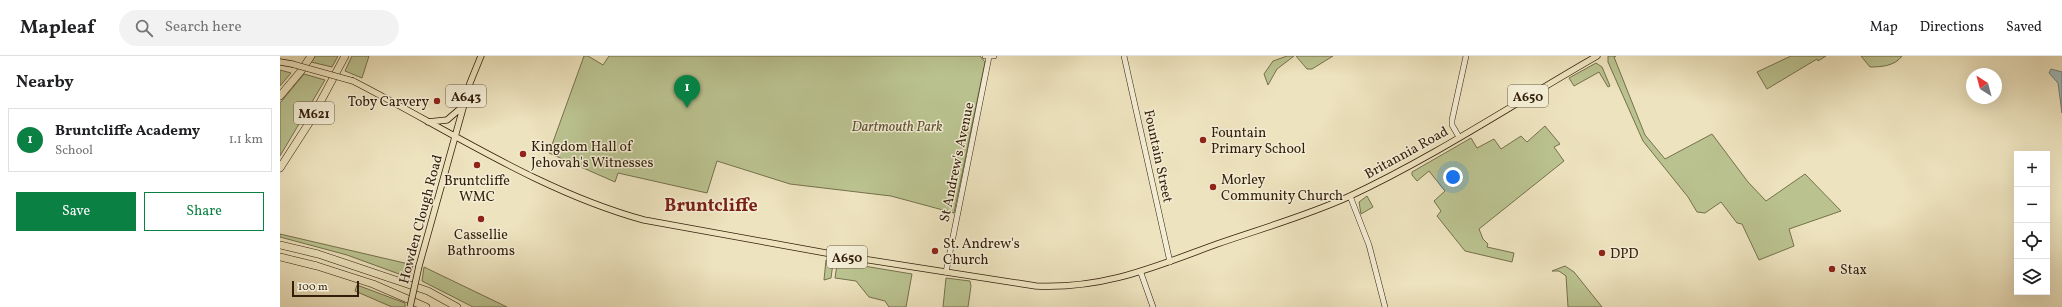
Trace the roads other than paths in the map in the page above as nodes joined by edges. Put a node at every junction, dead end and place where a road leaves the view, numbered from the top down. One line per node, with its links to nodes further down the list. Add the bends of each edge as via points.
1 (311, 56): 9 (highway, M621)
2 (344, 56): 14 (highway, M621, via 309,123)
3 (481, 56): 10 (main road, A643)
4 (989, 56): 19 (street, St Andrew's Avenue)
5 (1124, 56): 18 (street, Fountain Street)
6 (1466, 56): 13 (street, via 1452,120)
7 (1597, 56): 13 (main road, Britannia Road / A650)
8 (280, 62): 11 (main road, A650, bridge, via 353,81)
9 (280, 96)
10 (463, 106): 11 (main road, via 447,120); 12 (main road, A643)
11 (428, 122): 12 (main road, A650)
12 (454, 137): 19 (main road, A650, via 578,198 617,212 787,246); 21 (main road, Howden Clough Road / A643, bridge)
13 (1459, 137): 15 (main road, Britannia Road / A650)
14 (280, 168)
15 (1350, 196): 18 (main road, Britannia Road / A650); 25 (street, via 1369,245)
16 (280, 245): 23 (highway, via 318,254 428,291)
17 (280, 257): 22 (highway, via 373,284)
18 (1170, 262): 20 (main road, A650)
19 (946, 272): 20 (main road, A650, via 1036,286 1063,287)
20 (1141, 273): 24 (street)
21 (410, 307)
22 (426, 307)
23 (457, 307)
24 (1153, 307)
25 (1386, 307)

